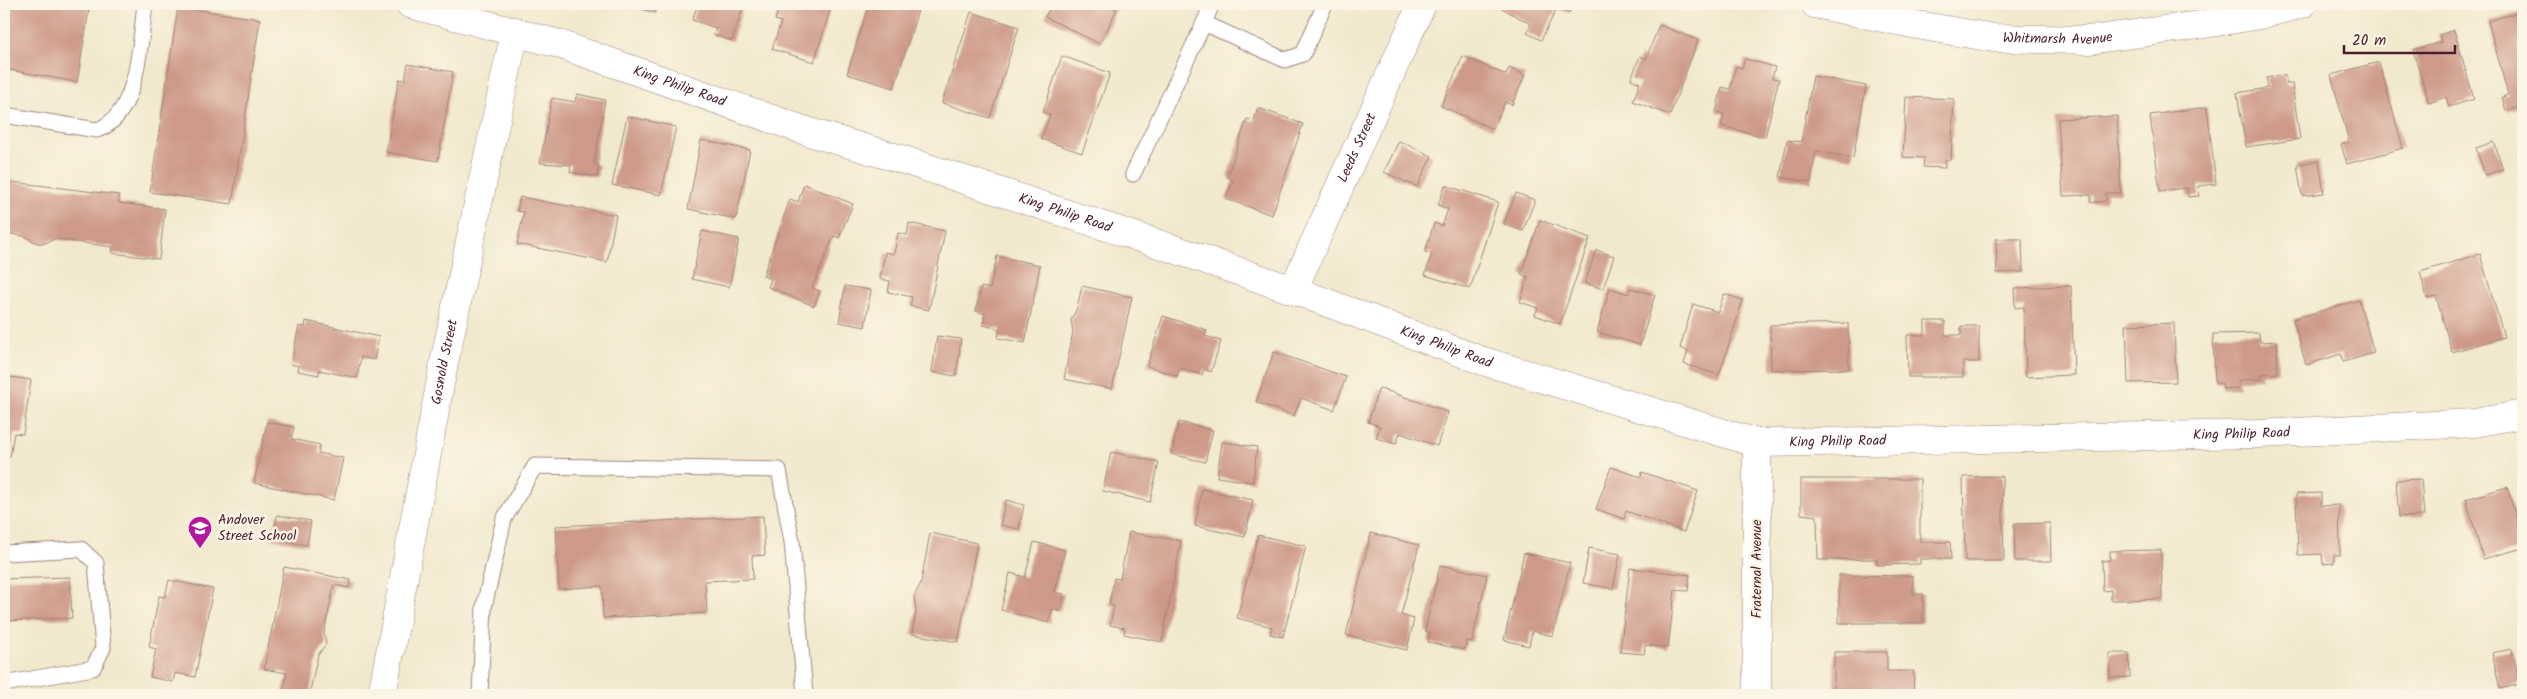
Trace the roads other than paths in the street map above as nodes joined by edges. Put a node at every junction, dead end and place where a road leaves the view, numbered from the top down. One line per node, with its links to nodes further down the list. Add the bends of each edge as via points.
1 (145, 4): 10 (lane, via 138,62 126,104 109,126 97,130)
2 (410, 4): 9 (street, King Philip Road)
3 (1212, 4): 8 (lane)
4 (1325, 4): 8 (lane, via 1303,54 1285,60)
5 (1422, 4): 12 (street, Leeds Street)
6 (1815, 4): 7 (street, Whitmarsh Avenue, via 1994,38 2090,40 2260,15)
7 (2302, 4)
8 (1204, 23): 11 (lane)
9 (515, 31): 12 (street, King Philip Road, via 800,129 968,181); 17 (street, Gosnold Street, via 444,363)
10 (4, 115)
11 (1133, 174)
12 (1293, 290): 14 (street, King Philip Road, via 1483,361)
13 (2523, 414): 14 (street, King Philip Road, via 2474,423 2258,434)
14 (1757, 443): 20 (street, Fraternal Avenue)
15 (4, 553): 16 (lane, via 81,549 96,563 102,648 93,668)
16 (4, 684)
17 (382, 695)
18 (480, 695): 19 (lane, via 484,607 504,519 536,466 779,470 792,542)
19 (805, 695)
20 (1757, 695)

